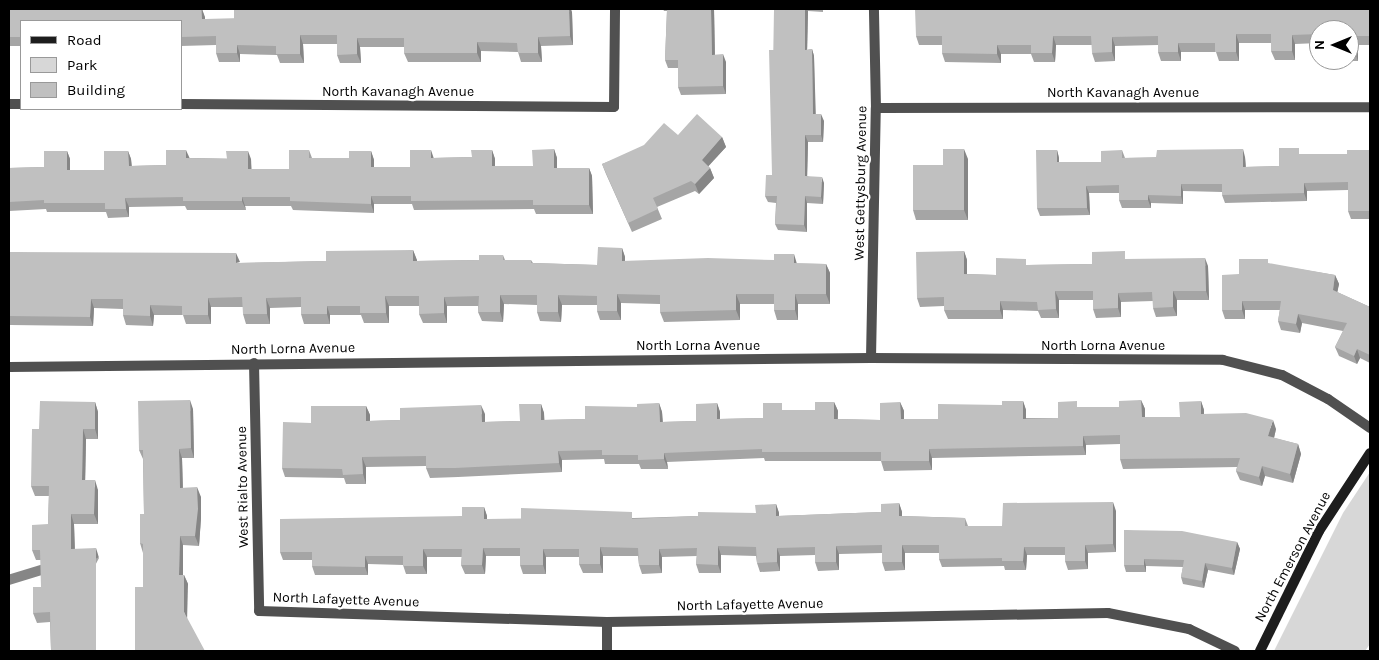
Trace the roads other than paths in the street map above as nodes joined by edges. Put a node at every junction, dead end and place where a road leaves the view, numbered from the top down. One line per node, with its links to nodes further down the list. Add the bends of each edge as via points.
1 (615, 9): 3 (street, North Kavanagh Avenue, via 614,107)
2 (874, 9): 5 (street, West Gettysburg Avenue)
3 (182, 104)
4 (1370, 107): 5 (street, North Kavanagh Avenue)
5 (876, 108): 6 (street, West Gettysburg Avenue)
6 (871, 358): 7 (street, North Lorna Avenue); 9 (street, North Lorna Avenue, via 1222,360 1282,375 1328,398)
7 (254, 363): 8 (street, North Lorna Avenue); 11 (street, West Rialto Avenue)
8 (9, 367)
9 (1370, 428)
10 (1370, 453): 15 (street, North Emerson Avenue, via 1319,531)
11 (259, 611): 12 (street, North Lafayette Avenue)
12 (607, 622): 13 (street); 14 (street, North Lafayette Avenue, via 1108,613 1189,630)
13 (607, 651)
14 (1235, 651)
15 (1260, 651)

